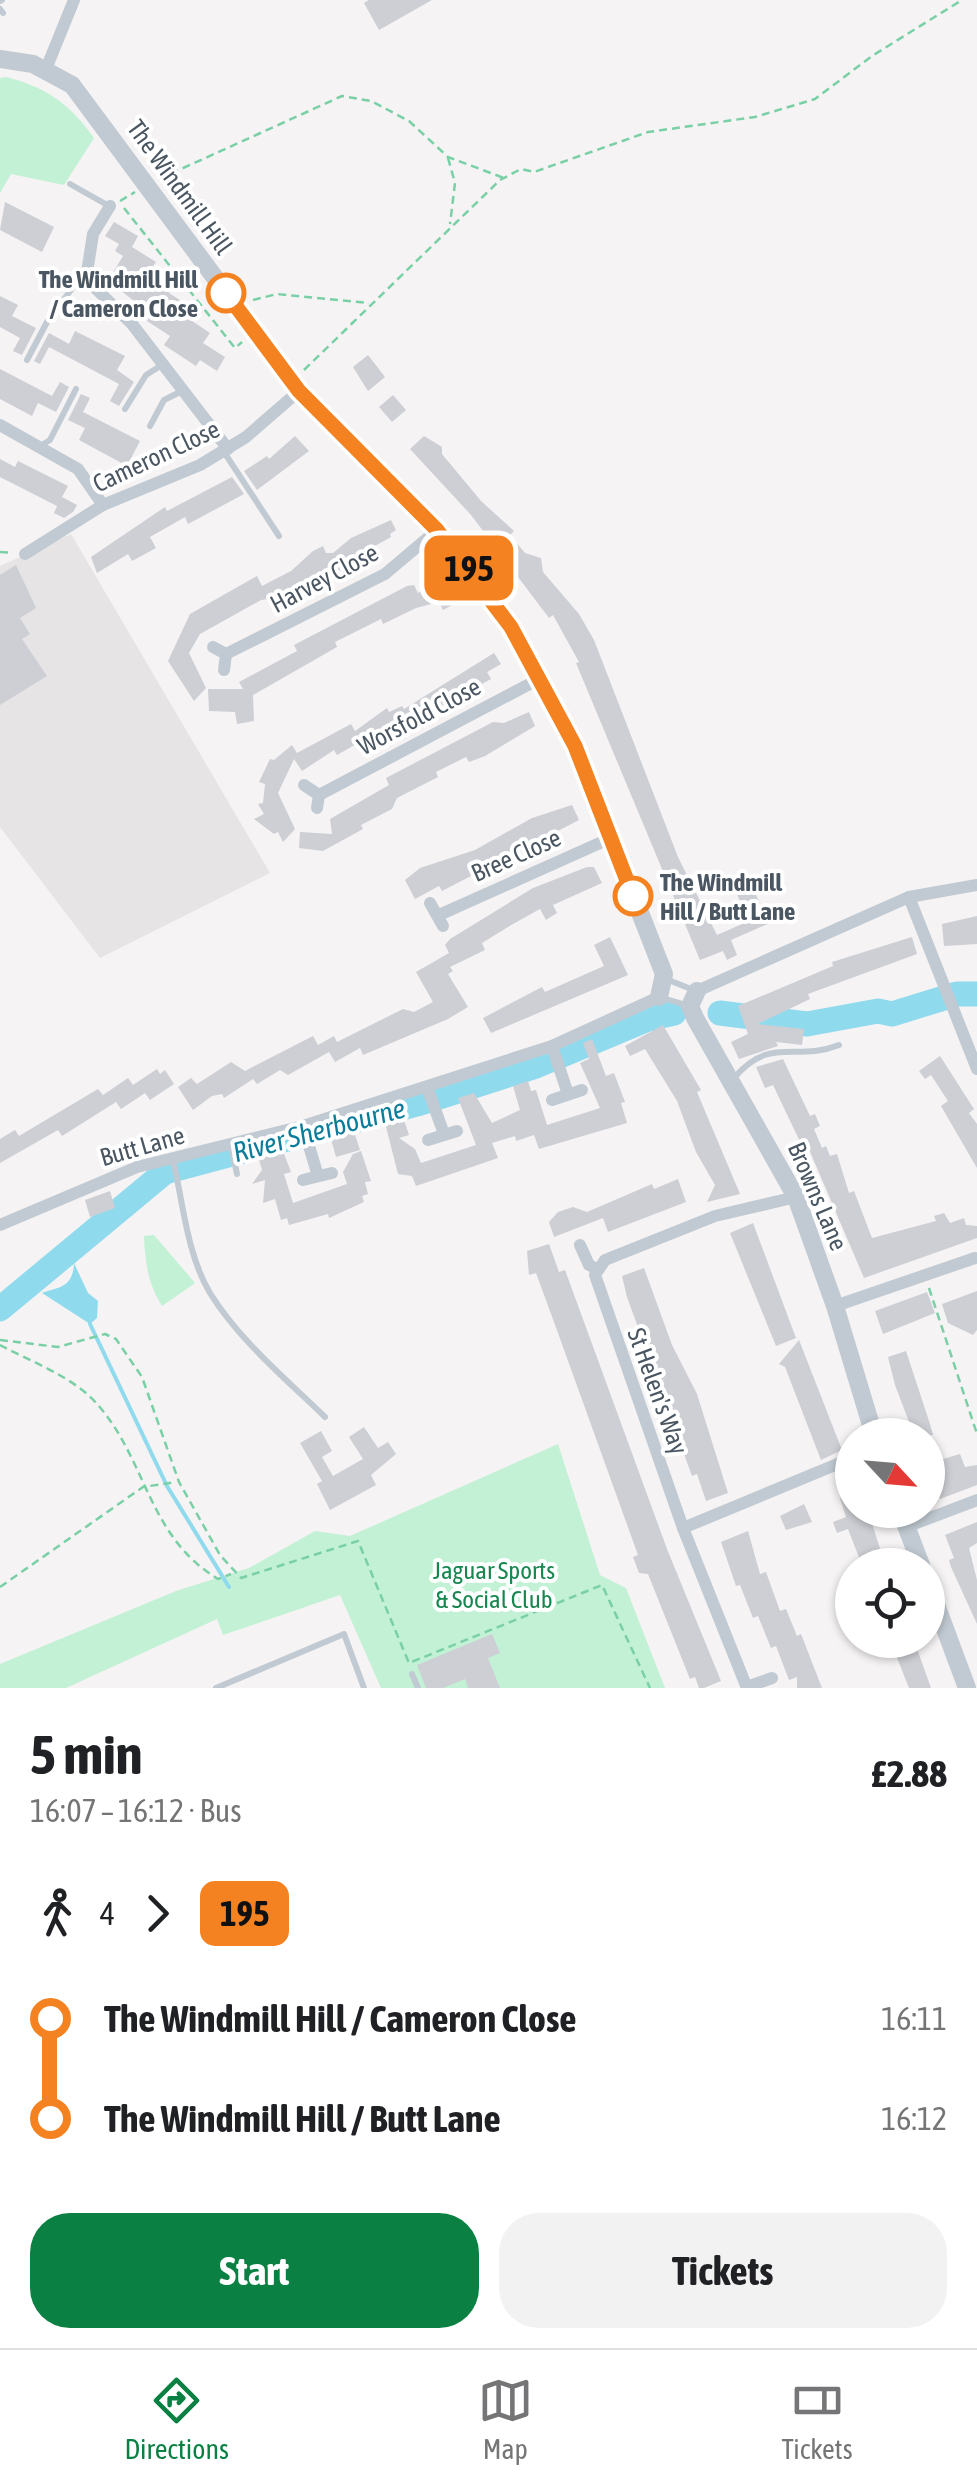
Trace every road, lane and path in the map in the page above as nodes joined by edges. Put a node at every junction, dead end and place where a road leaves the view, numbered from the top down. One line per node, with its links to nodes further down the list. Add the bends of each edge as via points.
1 (74, 0): 4 (street)
2 (962, 0): 6 (path, via 816,99 756,117 648,132)
3 (0, 59): 4 (street)
4 (46, 69): 8 (street, The Windmill Hill, via 81,96)
5 (448, 157): 6 (path); 8 (path, via 410,121 371,101 342,96); 10 (path, via 455,183)
6 (504, 178): 10 (path)
7 (70, 184): 9 (lane)
8 (146, 184): 9 (path); 14 (street, The Windmill Hill)
9 (114, 204): 11 (street, via 93,234); 14 (path, via 235,348)
10 (449, 228): 13 (path)
11 (86, 270): 15 (lane); 16 (street, via 86,279)
12 (247, 302): 13 (path, via 278,294)
13 (369, 302): 17 (path)
14 (254, 332): 17 (street, The Windmill Hill)
15 (28, 360)
16 (163, 364): 19 (street); 20 (lane, via 146,375)
17 (296, 387): 24 (street, Cameron Close); 26 (street, The Windmill Hill)
18 (76, 389): 23 (lane, via 50,440)
19 (183, 391): 22 (lane, via 164,400); 24 (street)
20 (126, 410)
21 (0, 425): 23 (street)
22 (150, 426)
23 (39, 447): 25 (street, via 78,468)
24 (226, 450): 25 (street, Cameron Close); 27 (lane)
25 (103, 505): 28 (street, Cameron Close)
26 (437, 530): 30 (street, Harvey Close, via 385,574); 32 (street, The Windmill Hill)
27 (280, 536)
28 (24, 554)
29 (213, 647): 30 (street)
30 (226, 654): 31 (street)
31 (224, 670)
32 (541, 678): 33 (street, Worsfold Close, via 318,802); 34 (street, The Windmill Hill)
33 (304, 785)
34 (611, 838): 37 (street, Bree Close); 38 (street, The Windmill Hill)
35 (977, 885): 36 (street)
36 (910, 897): 39 (street); 42 (street)
37 (438, 915)
38 (662, 988): 39 (lane); 39 (lane); 41 (street, Butt Lane)
39 (694, 999): 43 (street, Browns Lane)
40 (840, 1045): 43 (lane, via 823,1052 776,1048 747,1062)
41 (555, 1053): 45 (street); 46 (street, Butt Lane)
42 (977, 1069)
43 (732, 1081): 54 (street, Browns Lane)
44 (582, 1090): 45 (street)
45 (568, 1094): 47 (street)
46 (430, 1096): 48 (street, Butt Lane); 49 (street, via 450,1133)
47 (552, 1100)
48 (305, 1134): 50 (street, Butt Lane); 53 (street, via 325,1174)
49 (428, 1140)
50 (236, 1151): 51 (street, Butt Lane); 52 (lane)
51 (174, 1165): 55 (street, Butt Lane, via 87,1185); 64 (lane, via 210,1292 248,1341)
52 (236, 1174)
53 (303, 1180)
54 (796, 1197): 59 (street, via 715,1216); 62 (street, Browns Lane)
55 (0, 1225)
56 (580, 1245): 59 (street, St Helen's Way)
57 (975, 1258): 58 (street)
58 (957, 1264): 60 (street); 61 (street)
59 (597, 1269): 72 (street, St Helen's Way, via 595,1282)
60 (925, 1275): 62 (street); 66 (path)
61 (962, 1281)
62 (835, 1306): 65 (street, Browns Lane)
63 (0, 1343): 68 (path, via 58,1347 106,1334 116,1339 142,1377); 69 (path, via 98,1404)
64 (325, 1417)
65 (869, 1418)
66 (977, 1434)
67 (835, 1465): 72 (street)
68 (180, 1482): 69 (path); 73 (path)
69 (144, 1487): 73 (path, via 172,1542 218,1579); 74 (path)
70 (977, 1500): 71 (street)
71 (945, 1508)
72 (683, 1528): 82 (street, St Helen's Way)
73 (233, 1574): 81 (path, via 242,1578 358,1541 408,1663 602,1585)
74 (0, 1587)
75 (945, 1628): 83 (street)
76 (412, 1674): 80 (lane)
77 (772, 1678): 82 (street, St Helen's Way)
78 (216, 1688): 79 (lane, via 344,1634)
79 (364, 1688)
80 (418, 1688)
81 (650, 1688)
82 (747, 1688)
83 (968, 1688)

